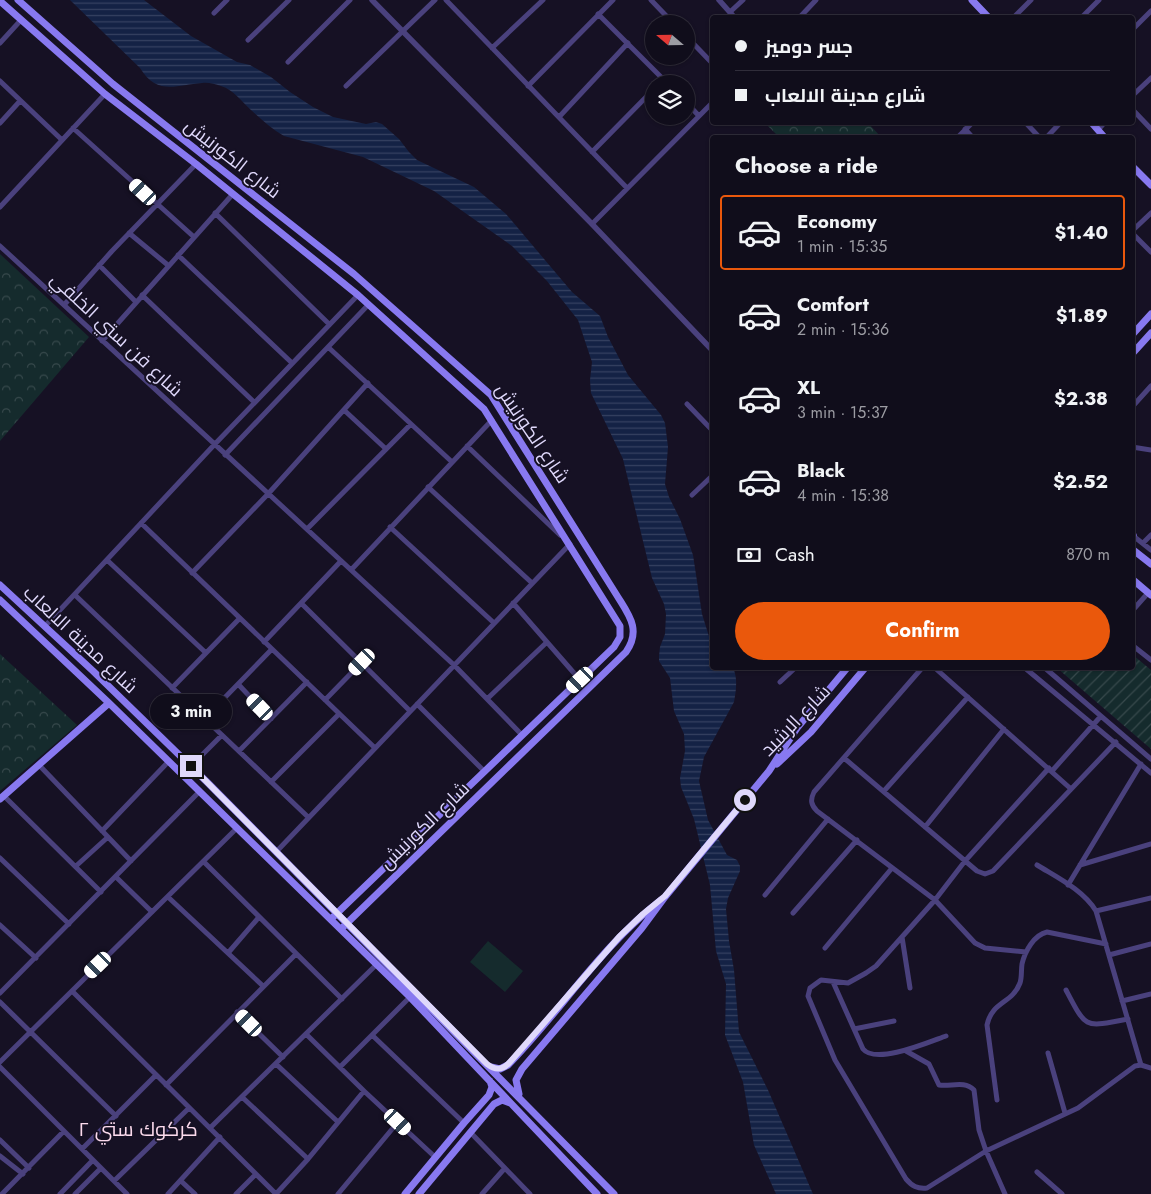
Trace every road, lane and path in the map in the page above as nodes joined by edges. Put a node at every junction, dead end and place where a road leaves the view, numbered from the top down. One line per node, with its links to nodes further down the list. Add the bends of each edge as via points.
1 (18, 0): 77 (main road, شارع الكورنيش, via 112,84)
2 (227, 0): 20 (street)
3 (289, 0): 31 (street)
4 (350, 0): 37 (street)
5 (372, 0): 30 (street)
6 (435, 0): 30 (street)
7 (446, 0): 35 (street)
8 (542, 0): 35 (street)
9 (613, 0): 21 (street)
10 (651, 0): 22 (street)
11 (719, 0): 19 (street)
12 (743, 0): 19 (street)
13 (816, 0): 24 (street)
14 (972, 0): 25 (main road)
15 (1031, 0): 26 (street)
16 (1099, 0): 27 (street)
17 (0, 1): 28 (main road, شارع الكورنيش)
18 (1151, 11): 29 (street)
19 (730, 12): 23 (street)
20 (214, 13)
21 (598, 14): 33 (street); 42 (street)
22 (665, 15)
23 (733, 15)
24 (801, 15)
25 (986, 15)
26 (1016, 15)
27 (1084, 15)
28 (21, 20): 32 (street); 44 (main road, شارع الكورنيش)
29 (1135, 27)
30 (403, 32): 41 (street); 76 (street)
31 (248, 40)
32 (0, 43)
33 (628, 43): 38 (street); 51 (street)
34 (695, 45): 36 (street)
35 (492, 48): 42 (street)
36 (710, 61)
37 (288, 62)
38 (660, 75)
39 (1151, 78): 43 (street)
40 (0, 82): 46 (street)
41 (346, 86)
42 (528, 86): 51 (street)
43 (1135, 93)
44 (105, 94): 57 (street); 67 (main road, شارع الكورنيش)
45 (645, 98): 66 (street)
46 (20, 101): 52 (street); 65 (street)
47 (710, 105): 50 (street)
48 (695, 112): 50 (street)
49 (1135, 112): 58 (street)
50 (699, 116): 70 (street)
51 (558, 117): 66 (street)
52 (0, 123)
53 (969, 125): 59 (street)
54 (1028, 125): 62 (street)
55 (1058, 125): 63 (street)
56 (1093, 125): 64 (main road)
57 (74, 128): 65 (street); 72 (street)
58 (1151, 129)
59 (965, 130): 60 (street); 61 (street)
60 (960, 135)
61 (970, 135)
62 (1037, 135)
63 (1049, 135)
64 (1101, 135)
65 (62, 140): 73 (street)
66 (592, 152): 70 (street)
67 (196, 164): 71 (main road, شارع الكورنيش); 72 (street)
68 (1135, 169): 69 (main road)
69 (1151, 185)
70 (627, 188): 76 (street)
71 (232, 195): 75 (street); 81 (main road, شارع الكورنيش)
72 (157, 204): 79 (street); 82 (street)
73 (0, 207)
74 (1151, 213): 78 (street)
75 (215, 214): 82 (street); 94 (street)
76 (592, 224): 101 (street)
77 (292, 225): 81 (main road); 104 (main road, شارع الكورنيش, via 354,274)
78 (1135, 229)
79 (129, 233): 86 (street); 87 (street)
80 (1135, 235): 84 (street)
81 (284, 236): 89 (main road, شارع الكورنيش)
82 (194, 237): 85 (street)
83 (0, 246): 91 (street, شارع فن ستي الخلفي)
84 (1151, 252)
85 (178, 255): 87 (street); 103 (street)
86 (99, 265): 90 (street); 91 (street)
87 (169, 266): 88 (street)
88 (142, 295): 90 (street); 108 (street)
89 (358, 295): 92 (main road, شارع الكورنيش); 94 (street)
90 (136, 302): 98 (street)
91 (64, 304): 98 (street, شارع فن ستي الخلفي)
92 (369, 304): 100 (street); 105 (main road, شارع الكورنيش)
93 (1151, 314): 95 (main road)
94 (329, 324): 103 (street)
95 (1135, 333)
96 (1151, 333): 99 (main road)
97 (1135, 337): 99 (main road)
98 (102, 341): 115 (street, شارع فن ستي الخلفي)
99 (1142, 342): 102 (main road)
100 (328, 347): 106 (street); 120 (street)
101 (710, 348)
102 (1135, 350)
103 (292, 363): 108 (street)
104 (460, 367): 105 (main road); 208 (main road, شارع الكورنيش, via 491,395 616,594 634,631 632,644 626,652)
105 (451, 378): 112 (main road, شارع الكورنيش)
106 (368, 383): 111 (street); 113 (street)
107 (1151, 386): 110 (street)
108 (254, 402): 115 (street)
109 (687, 404): 114 (street)
110 (1135, 404)
111 (344, 410): 118 (street); 124 (street)
112 (492, 420): 116 (street); 132 (main road, شارع الكورنيش)
113 (411, 424): 118 (street); 121 (street)
114 (710, 428)
115 (214, 445): 120 (street, شارع فن ستي الخلفي); 126 (street)
116 (467, 446): 121 (street); 132 (street)
117 (1135, 447): 119 (street)
118 (386, 449): 128 (street)
119 (1151, 450)
120 (225, 455): 124 (street, شارع فن ستي الخلفي)
121 (452, 462): 123 (street)
122 (710, 478): 125 (street)
123 (428, 487): 127 (street); 141 (street)
124 (268, 494): 128 (street, شارع فن ستي الخلفي); 139 (street)
125 (692, 495)
126 (141, 524): 135 (street); 139 (street)
127 (390, 527): 138 (street); 151 (street)
128 (307, 529): 136 (street, شارع فن ستي الخلفي)
129 (1151, 535): 131 (street)
130 (1135, 537): 131 (street)
131 (1143, 543): 133 (street)
132 (570, 544): 141 (street); 168 (main road, شارع الكورنيش, via 621,630 614,646)
133 (1151, 550)
134 (1135, 551): 137 (main road)
135 (107, 560): 145 (street); 157 (street)
136 (341, 560): 138 (street, شارع فن ستي الخلفي); 147 (street)
137 (1151, 564)
138 (351, 570): 160 (street, شارع فن ستي الخلفي)
139 (192, 573): 150 (street)
140 (1135, 582): 144 (main road)
141 (532, 583): 148 (street)
142 (0, 585): 143 (main road, شارع مدينة الالعاب)
143 (8, 592): 146 (main road); 152 (main road, شارع مدينة الالعاب)
144 (1150, 594): 149 (street)
145 (75, 595): 152 (street); 172 (street)
146 (0, 601): 176 (main road, شارع مدينة الالعاب)
147 (301, 603): 153 (street); 159 (street)
148 (513, 603): 151 (street); 154 (street)
149 (1135, 609)
150 (240, 618): 153 (street); 157 (street)
151 (494, 623): 160 (street)
152 (45, 626): 184 (main road, شارع مدينة الالعاب)
153 (264, 642): 156 (street)
154 (547, 642): 168 (street); 174 (street)
155 (1135, 647): 158 (street)
156 (272, 649): 169 (street); 171 (street)
157 (206, 653): 172 (street)
158 (1151, 660)
159 (362, 662): 175 (street); 178 (street)
160 (454, 665): 174 (street, شارع فن ستي الخلفي); 177 (street)
161 (792, 670): 170 (street)
162 (845, 670): 200 (main road, شارع الرشيد, via 797,728)
163 (863, 670): 200 (main road, شارع الرشيد, via 811,732)
164 (920, 670): 192 (street)
165 (937, 670): 173 (street)
166 (1027, 670): 183 (street)
167 (1047, 670): 180 (street)
168 (580, 680): 186 (main road, شارع الكورنيش)
169 (307, 682): 175 (street); 182 (street)
170 (780, 682)
171 (238, 684): 181 (street); 182 (street)
172 (172, 688): 181 (street)
173 (968, 697): 185 (street); 205 (street)
174 (486, 699): 186 (street, شارع فن ستي الخلفي)
175 (325, 700): 179 (street)
176 (110, 703): 187 (main road, شارع مدينة الالعاب); 196 (main road)
177 (417, 704): 178 (street); 199 (street)
178 (410, 711): 190 (street)
179 (339, 714): 190 (street); 202 (street)
180 (1100, 716): 183 (street); 193 (street)
181 (204, 719): 188 (street)
182 (271, 719): 191 (street)
183 (1093, 724): 189 (street); 198 (street)
184 (150, 726): 187 (main road); 197 (main road, شارع مدينة الالعاب)
185 (1004, 729): 198 (street); 211 (street)
186 (521, 734): 199 (main road, شارع الكورنيش)
187 (142, 735): 194 (main road, شارع مدينة الالعاب)
188 (222, 735): 191 (street); 197 (street)
189 (1116, 742): 195 (street); 203 (street)
190 (375, 748): 209 (street)
191 (238, 751): 202 (street)
192 (844, 758): 205 (street); 210 (street, via 812,797 813,807)
193 (1151, 759)
194 (169, 761): 204 (main road, شارع مدينة الالعاب); 213 (street)
195 (1141, 764): 201 (street); 223 (street)
196 (39, 765): 206 (main road); 213 (street)
197 (191, 766): 217 (main road, شارع مدينة الالعاب)
198 (1050, 770): 203 (street); 220 (street)
199 (484, 771): 207 (main road, شارع الكورنيش)
200 (769, 771): 230 (main road)
201 (1151, 773)
202 (271, 782): 209 (street)
203 (1071, 789): 220 (street, via 990,873 981,874)
204 (200, 791): 212 (main road, شارع مدينة الالعاب); 219 (street)
205 (884, 791): 211 (street)
206 (2, 798): 224 (street)
207 (450, 803): 208 (main road); 236 (main road, شارع الكورنيش)
208 (459, 814): 242 (main road, شارع الكورنيش)
209 (308, 817): 217 (street)
210 (828, 819): 215 (street); 229 (street)
211 (925, 827): 220 (street)
212 (238, 828): 221 (street); 239 (main road, شارع مدينة الالعاب)
213 (102, 831): 214 (street)
214 (108, 837): 219 (street); 224 (street)
215 (856, 840): 225 (street); 237 (street)
216 (1151, 844): 223 (street)
217 (276, 851): 236 (main road, شارع مدينة الالعاب)
218 (1, 860): 241 (street)
219 (131, 861): 226 (street)
220 (965, 861): 233 (street)
221 (204, 862): 231 (street); 238 (street)
222 (1038, 865): 227 (street)
223 (1079, 865): 227 (street)
224 (76, 866): 228 (street)
225 (892, 868): 233 (street); 246 (street)
226 (116, 877): 228 (street); 235 (street)
227 (1068, 884): 234 (street, via 1090,901)
228 (101, 892): 241 (street)
229 (765, 895)
230 (665, 896): 277 (main road, via 619,937 508,1065 499,1069); 287 (main road, via 642,928 519,1072 516,1084)
231 (168, 897): 235 (street); 248 (street)
232 (1151, 898): 234 (street)
233 (935, 900): 243 (street); 247 (street, via 975,943 985,948)
234 (1096, 911): 244 (street)
235 (152, 912): 257 (street)
236 (337, 913): 239 (main road, شارع الكورنيش); 242 (main road, شارع مدينة الالعاب)
237 (793, 913)
238 (259, 917): 248 (street); 249 (street)
239 (331, 919): 242 (main road, شارع مدينة الالعاب)
240 (0, 924): 251 (street)
241 (69, 924): 251 (street)
242 (344, 926): 252 (main road, شارع مدينة الالعاب); 277 (main road, شارع مدينة الالعاب)
243 (902, 937): 253 (street, via 866,973 848,983); 255 (street)
244 (1106, 944): 247 (street, via 1047,932 1037,936); 250 (street)
245 (1151, 944): 250 (street)
246 (825, 948)
247 (1026, 952): 288 (street, via 1015,992 993,1009 987,1025)
248 (228, 953): 254 (street)
249 (296, 954): 254 (street); 261 (street)
250 (1109, 955): 262 (street)
251 (36, 958): 258 (street)
252 (377, 964): 260 (main road, شارع مدينة الالعاب); 261 (street)
253 (833, 982): 267 (street); 304 (street, via 821,980 810,988 808,996 835,1060 911,1185 927,1188)
254 (263, 986): 264 (street)
255 (910, 988)
256 (1066, 990): 265 (street, via 1087,1023 1094,1025)
257 (72, 991): 268 (street); 282 (street)
258 (0, 993)
259 (1151, 994): 262 (street)
260 (410, 997): 270 (street); 283 (main road, شارع مدينة الالعاب)
261 (342, 1000): 269 (street)
262 (1122, 1001): 265 (street)
263 (0, 1002): 268 (street)
264 (237, 1012): 274 (street); 284 (street)
265 (1128, 1019): 278 (street)
266 (894, 1021): 267 (street)
267 (854, 1029): 272 (street, via 868,1053)
268 (30, 1032): 275 (street); 294 (street)
269 (306, 1034): 274 (street); 280 (street)
270 (372, 1035): 280 (street); 297 (street)
271 (946, 1036): 272 (street)
272 (906, 1051): 304 (street, via 929,1064 939,1085 971,1087)
273 (1048, 1053): 293 (street)
274 (283, 1057): 276 (street)
275 (0, 1062)
276 (276, 1064): 286 (street); 295 (street)
277 (487, 1064): 287 (main road, شارع مدينة الالعاب)
278 (1141, 1065): 281 (street); 293 (street, via 1129,1070 1078,1108)
279 (0, 1067): 299 (street)
280 (340, 1067): 285 (street)
281 (1151, 1068)
282 (156, 1075): 284 (street); 294 (street)
283 (487, 1077): 289 (main road, via 492,1090); 290 (main road, شارع مدينة الالعاب)
284 (166, 1085): 291 (street)
285 (364, 1091): 295 (street); 296 (street)
286 (242, 1097): 298 (street); 307 (street)
287 (521, 1098): 331 (main road, شارع مدينة الالعاب)
288 (997, 1100)
289 (484, 1102): 292 (main road); 297 (main road)
290 (514, 1107): 292 (main road, via 502,1100); 330 (main road, شارع مدينة الالعاب)
291 (189, 1108): 298 (street); 315 (street)
292 (490, 1108): 300 (main road)
293 (1065, 1113): 304 (street)
294 (116, 1116): 303 (street)
295 (338, 1122): 307 (street)
296 (398, 1122): 306 (street); 325 (street)
297 (464, 1123): 306 (main road)
298 (210, 1128): 301 (street)
299 (64, 1132): 303 (street); 309 (street)
300 (470, 1132): 311 (street); 327 (main road)
301 (220, 1137): 314 (street); 316 (street)
302 (0, 1140): 309 (street)
303 (82, 1149): 308 (street)
304 (986, 1152): 332 (street)
305 (0, 1156): 313 (street)
306 (435, 1157): 326 (main road)
307 (308, 1159): 324 (street)
308 (93, 1160): 310 (street); 318 (street)
309 (29, 1168): 313 (street)
310 (100, 1168): 315 (street); 319 (street)
311 (505, 1168): 328 (street); 329 (street)
312 (1037, 1172): 333 (street)
313 (22, 1174): 317 (street)
314 (256, 1174): 323 (street); 324 (street)
315 (114, 1181): 320 (street)
316 (181, 1181): 321 (street); 322 (street)
317 (2, 1194)
318 (60, 1194)
319 (75, 1194)
320 (127, 1194)
321 (168, 1194)
322 (195, 1194)
323 (236, 1194)
324 (276, 1194)
325 (338, 1194)
326 (405, 1194)
327 (419, 1194)
328 (482, 1194)
329 (530, 1194)
330 (597, 1194)
331 (614, 1194)
332 (1005, 1194)
333 (1062, 1194)

